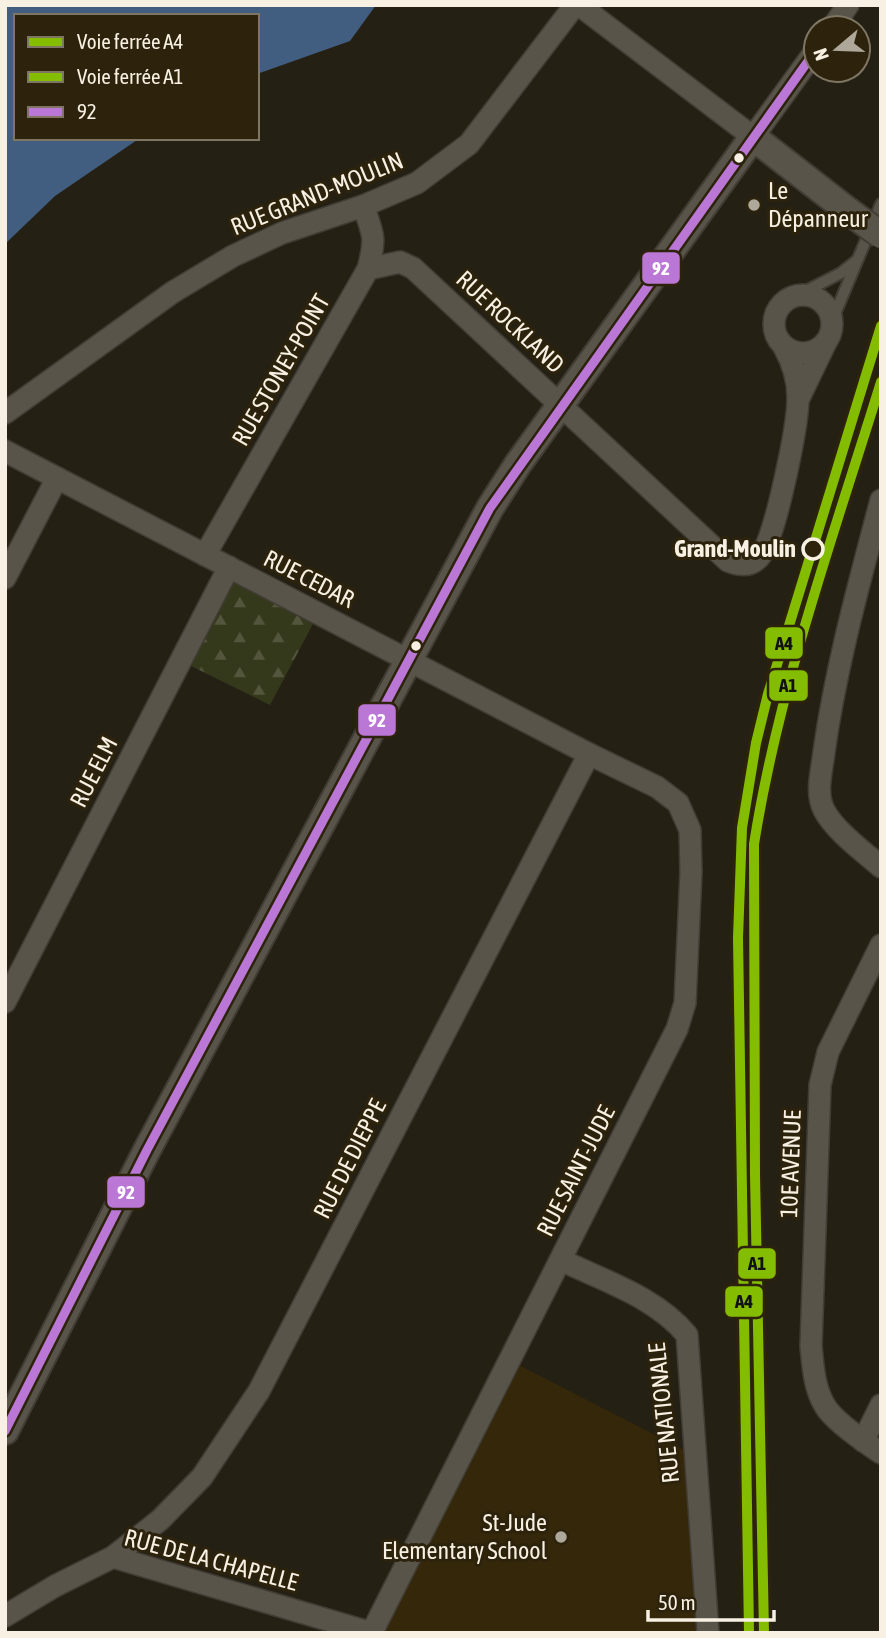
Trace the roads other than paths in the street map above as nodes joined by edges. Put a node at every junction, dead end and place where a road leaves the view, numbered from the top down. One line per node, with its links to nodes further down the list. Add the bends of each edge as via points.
1 (577, 5): 3 (street); 5 (street, RUE GRAND-MOULIN, via 469,144 418,183)
2 (802, 69): 3 (street)
3 (753, 137): 6 (street, bridge); 13 (street)
4 (881, 204): 7 (lane)
5 (363, 206): 8 (street, RUE STONEY-POINT, via 374,235); 14 (street, RUE GRAND-MOULIN, via 282,233 233,256 173,292)
6 (881, 235)
7 (858, 259): 9 (lane); 10 (lane)
8 (368, 269): 13 (street, RUE ROCKLAND, via 400,262 413,268); 18 (street, RUE STONEY-POINT)
9 (798, 295): 10 (street, via 824,303); 11 (street, via 782,304 774,321)
10 (830, 331): 11 (street, via 812,352); 12 (street)
11 (784, 347): 12 (street, via 794,364)
12 (798, 400): 13 (street, RUE ROCKLAND, via 769,537 761,555 740,566 728,561)
13 (562, 406): 21 (street, via 489,508)
14 (5, 413)
15 (5, 451): 16 (street, RUE CEDAR)
16 (57, 478): 18 (street, RUE CEDAR); 20 (street)
17 (881, 500): 23 (street, via 840,656 819,792 833,823)
18 (205, 555): 19 (street, RUE CEDAR)
19 (229, 567): 21 (street, RUE CEDAR); 25 (street, RUE ELM)
20 (5, 578)
21 (409, 660): 22 (street, RUE CEDAR); 28 (street, via 147,1150)
22 (589, 754): 26 (street, RUE SAINT-JUDE, via 657,787 678,803 690,830 684,1003 677,1029); 30 (street, RUE DE DIEPPE, via 259,1391 202,1477 160,1520)
23 (881, 867)
24 (881, 946): 29 (street, 10E AVENUE, via 828,1052 820,1085 811,1346 815,1383 826,1408)
25 (5, 1002)
26 (561, 1260): 32 (street, RUE SAINT-JUDE); 33 (street, RUE NATIONALE, via 659,1308 687,1335)
27 (881, 1405): 29 (street)
28 (5, 1431)
29 (872, 1447)
30 (113, 1557): 31 (street, RUE DE LA CHAPELLE); 32 (street, RUE DE LA CHAPELLE)
31 (5, 1616)
32 (372, 1633)
33 (708, 1633)

